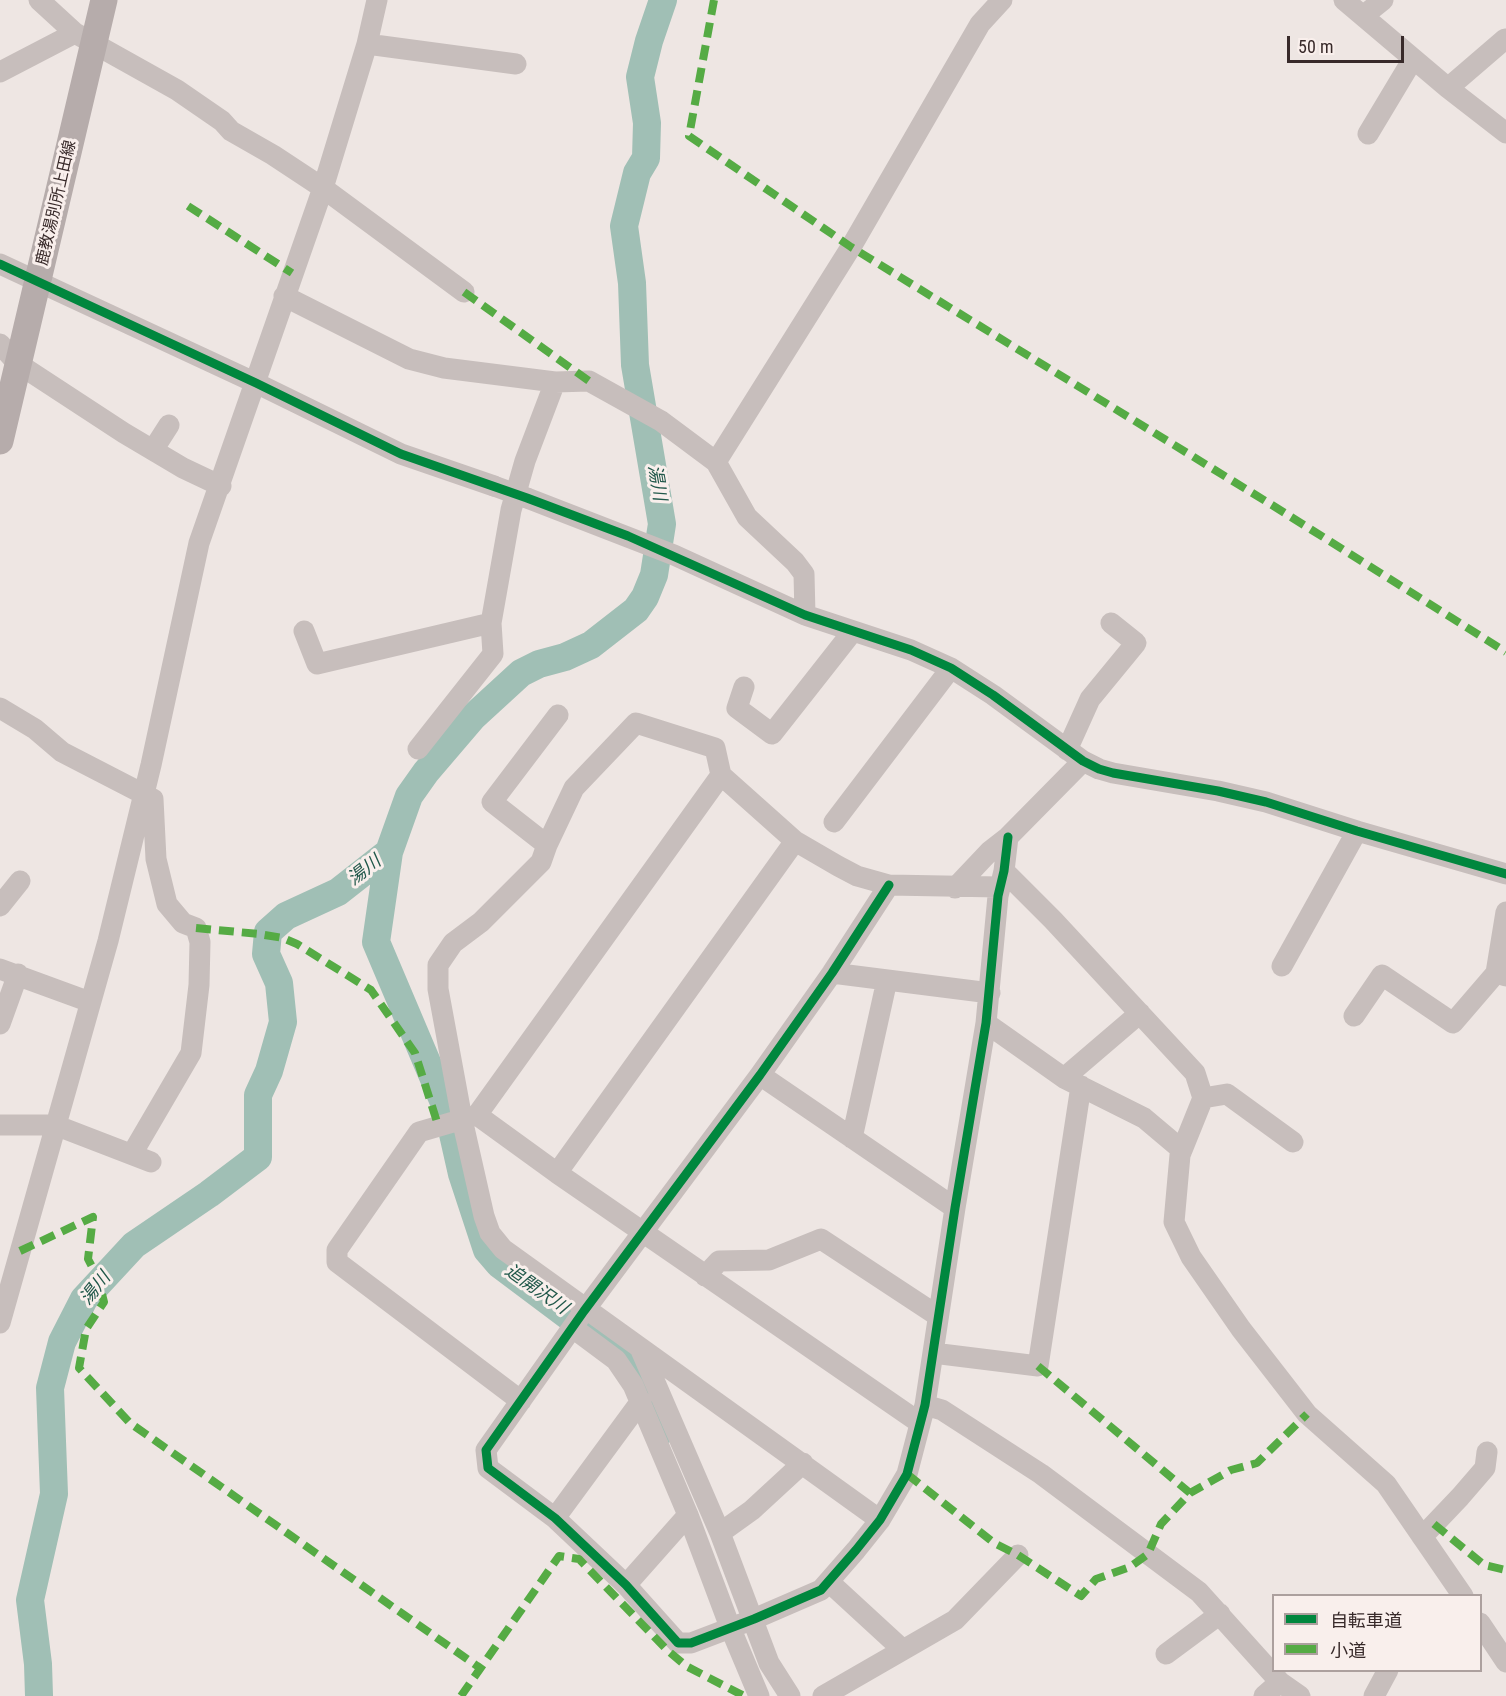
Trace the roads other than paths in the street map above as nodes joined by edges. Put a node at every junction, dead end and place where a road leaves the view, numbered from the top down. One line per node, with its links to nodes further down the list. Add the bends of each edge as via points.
1 (39, 0): 8 (street)
2 (104, 0): 8 (main road, 鹿教湯別所上田線)
3 (377, 0): 10 (street)
4 (1002, 0): 28 (street, via 980,24 851,247)
5 (1344, 0): 7 (street)
6 (1383, 0): 7 (street)
7 (1363, 16): 11 (street)
8 (85, 38): 13 (street); 17 (street, via 177,90 231,131); 19 (main road, 鹿教湯別所上田線)
9 (1506, 40): 14 (street)
10 (367, 44): 12 (street); 17 (street)
11 (1413, 59): 14 (street); 16 (street)
12 (516, 64)
13 (0, 72)
14 (1448, 88): 15 (street)
15 (1506, 133)
16 (1368, 134)
17 (323, 188): 20 (street); 21 (street)
18 (0, 264): 19 (street)
19 (38, 281): 22 (main road, 鹿教湯別所上田線); 24 (street)
20 (464, 292)
21 (284, 296): 23 (street, via 409,358 444,368); 24 (street)
22 (9, 354): 26 (main road, 鹿教湯別所上田線); 27 (street)
23 (555, 382): 28 (street, via 589,381 661,421); 32 (street, via 511,510)
24 (256, 383): 29 (street); 30 (street, bridge, via 401,454 674,555)
25 (169, 425): 27 (street)
26 (0, 441)
27 (153, 450): 29 (street)
28 (716, 462): 30 (street, via 747,517 804,574)
29 (221, 486): 42 (street, via 200,543)
30 (805, 615): 34 (street)
31 (1111, 622): 40 (street, via 1136,644 1090,699)
32 (491, 623): 33 (street, via 317,664); 39 (street, via 493,654)
33 (304, 631)
34 (853, 631): 35 (street); 36 (street, via 772,734 737,708)
35 (951, 668): 40 (street); 43 (street)
36 (744, 687)
37 (0, 708): 42 (street, via 35,729 62,752)
38 (558, 715): 47 (street, via 492,802)
39 (418, 749)
40 (1075, 755): 44 (street, via 1113,773 1266,802); 45 (street)
41 (721, 775): 46 (street); 47 (street, via 715,748 636,723 574,788); 69 (street)
42 (144, 793): 61 (street); 75 (street, via 153,798 156,859 167,904 183,923 196,928 200,942 199,985 191,1053)
43 (834, 822)
44 (1357, 831): 48 (street); 55 (street)
45 (1008, 837): 49 (street); 52 (street)
46 (795, 841): 51 (street, via 857,876); 77 (street)
47 (547, 845): 69 (street, via 541,862 453,944 438,964 438,989)
48 (1506, 874)
49 (1001, 879): 52 (street); 60 (street); 62 (street, via 1053,920)
50 (20, 881): 53 (street)
51 (890, 885): 52 (street); 57 (street)
52 (955, 888)
53 (0, 906)
54 (1506, 912): 58 (street)
55 (1282, 966)
56 (9, 971): 61 (street); 65 (street)
57 (832, 973): 59 (street); 66 (street)
58 (1501, 975): 63 (street, via 1453,1023 1383,975)
59 (887, 980): 60 (street); 72 (street)
60 (990, 993): 64 (street)
61 (90, 1002): 71 (street)
62 (1140, 1013): 67 (street); 68 (street, via 1195,1073)
63 (1354, 1016)
64 (986, 1023): 67 (street); 78 (street)
65 (0, 1024)
66 (760, 1075): 72 (street); 79 (street)
67 (1073, 1082): 74 (street, via 1144,1118); 85 (street, via 1038,1366)
68 (1203, 1098): 73 (street, via 1227,1094); 74 (street)
69 (459, 1120): 77 (street); 82 (street, via 490,1233); 86 (street, via 419,1132 337,1250 337,1262)
70 (0, 1125): 71 (street)
71 (55, 1125): 75 (street); 83 (street)
72 (852, 1138): 78 (street)
73 (1293, 1142)
74 (1182, 1150): 95 (street, via 1174,1222 1191,1257 1307,1414 1386,1484)
75 (132, 1154): 76 (street)
76 (151, 1162)
77 (557, 1173): 79 (street)
78 (955, 1208): 81 (street)
79 (643, 1233): 80 (street); 82 (street)
80 (705, 1276): 81 (street, via 718,1261 769,1260 821,1239); 88 (street)
81 (938, 1316): 85 (street)
82 (580, 1318): 84 (street); 86 (street); 87 (street, via 626,1371)
83 (0, 1323)
84 (641, 1350): 90 (street); 94 (street)
85 (933, 1353): 88 (street)
86 (521, 1401): 92 (street, via 486,1450 488,1467)
87 (640, 1401): 91 (street); 92 (street)
88 (922, 1414): 93 (street, via 908,1474); 100 (street, via 942,1410 1041,1474 1199,1592)
89 (1487, 1452): 95 (street, via 1485,1468)
90 (803, 1463): 93 (street); 94 (street, via 752,1510)
91 (688, 1515): 98 (street); 101 (street)
92 (555, 1518): 98 (street)
93 (880, 1520): 97 (street)
94 (720, 1533): 101 (street)
95 (1422, 1537): 99 (street)
96 (1018, 1554): 103 (street, via 956,1620)
97 (829, 1582): 101 (street, via 821,1590); 103 (street)
98 (626, 1585): 101 (street, via 678,1643 691,1643)
99 (1462, 1594)
100 (1220, 1614): 104 (street); 107 (street)
101 (741, 1623): 108 (street); 109 (street)
102 (1482, 1626): 105 (street)
103 (903, 1650): 110 (street)
104 (1166, 1654)
105 (1506, 1662)
106 (1387, 1672): 113 (street)
107 (1280, 1682): 111 (street); 112 (street)
108 (759, 1696)
109 (790, 1696)
110 (824, 1696)
111 (1264, 1696)
112 (1300, 1696)
113 (1374, 1696)

